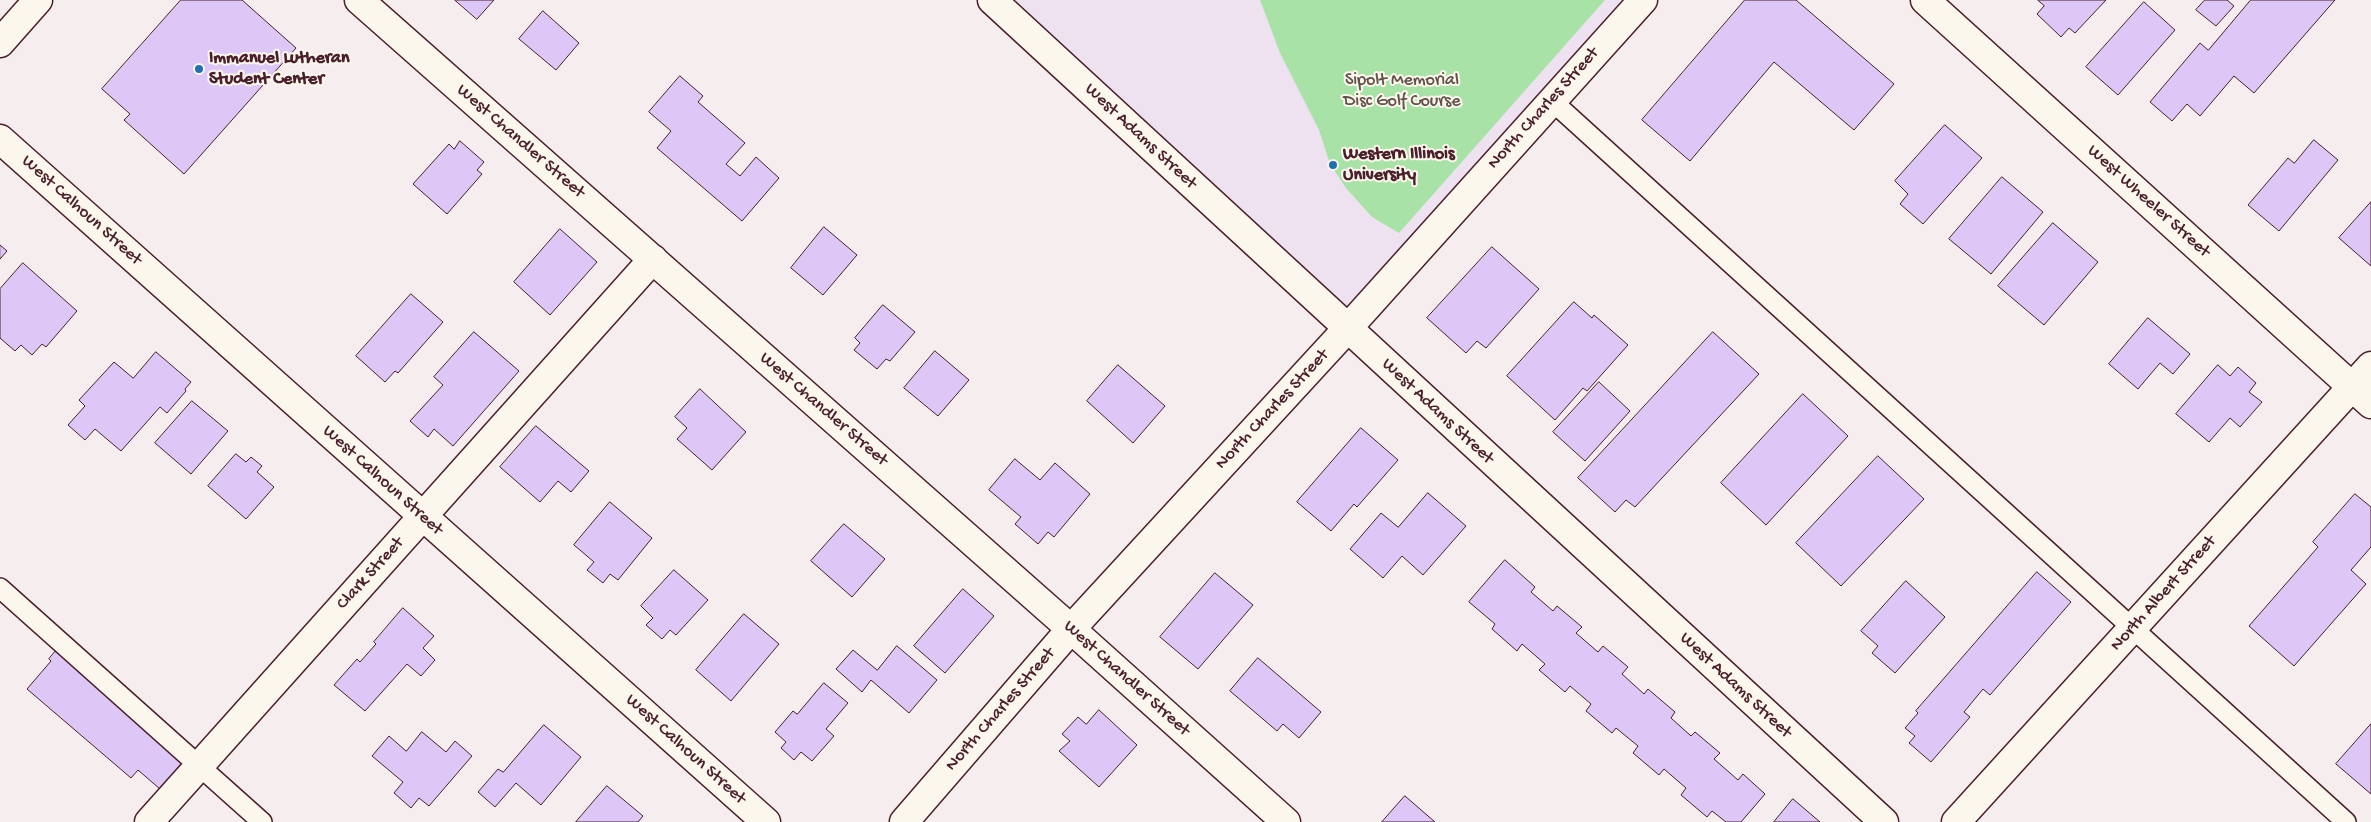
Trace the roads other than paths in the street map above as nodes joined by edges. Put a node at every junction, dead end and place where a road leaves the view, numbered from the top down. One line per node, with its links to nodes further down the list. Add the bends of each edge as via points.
1 (38, 0): 6 (street)
2 (360, 0): 9 (street, West Chandler Street)
3 (992, 0): 10 (street, West Adams Street)
4 (1644, 0): 7 (street, North Charles Street)
5 (1925, 0): 12 (street, West Wheeler Street)
6 (0, 43)
7 (1551, 100): 10 (street, North Charles Street); 16 (lane)
8 (0, 139): 13 (street, West Calhoun Street)
9 (653, 259): 13 (street, Clark Street); 15 (street, West Chandler Street)
10 (1347, 330): 15 (street, North Charles Street); 23 (street, West Adams Street)
11 (2371, 366): 12 (street, North Albert Street)
12 (2362, 395): 16 (street, North Albert Street)
13 (422, 517): 17 (street, Clark Street); 20 (street, West Calhoun Street)
14 (0, 588): 17 (lane)
15 (1071, 629): 21 (street, North Charles Street); 22 (street, West Chandler Street)
16 (2132, 629): 24 (street, North Albert Street); 25 (lane)
17 (199, 766): 18 (street, Clark Street); 19 (lane)
18 (149, 822)
19 (262, 822)
20 (766, 822)
21 (904, 822)
22 (1286, 822)
23 (1884, 822)
24 (1956, 822)
25 (2346, 822)

